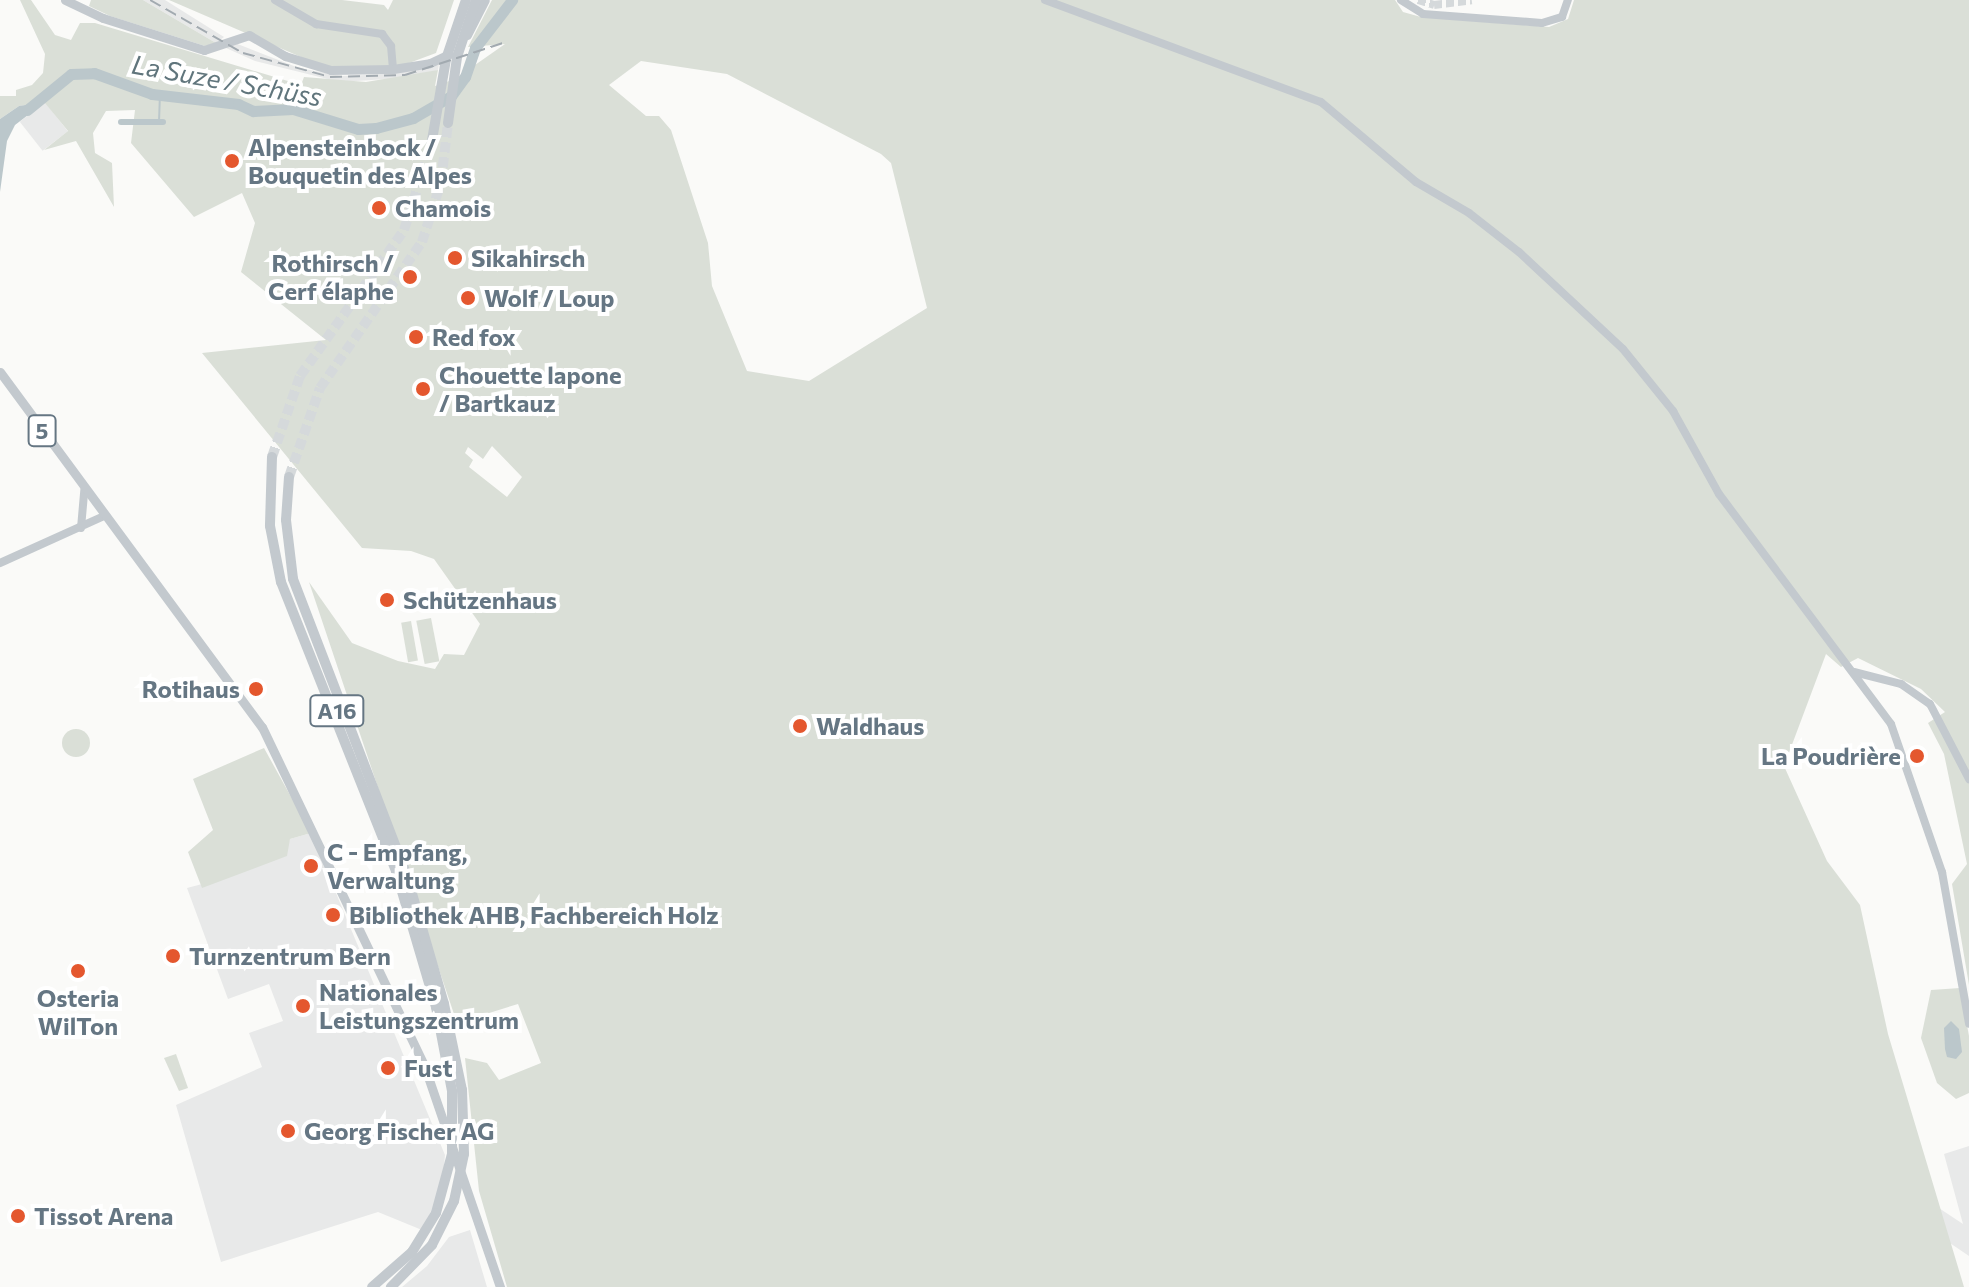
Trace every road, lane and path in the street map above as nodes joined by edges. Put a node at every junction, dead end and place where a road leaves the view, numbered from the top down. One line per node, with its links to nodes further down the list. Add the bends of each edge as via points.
1 (65, 0): 9 (main road, via 103,18 204,50 246,34 321,69)
2 (275, 0): 9 (street, via 316,24 382,34 391,46)
3 (466, 0): 11 (highway, via 455,28)
4 (476, 0): 10 (highway, via 457,57)
5 (485, 0): 9 (main road, via 464,40 440,57)
6 (1045, 0): 19 (street, via 1321,102 1416,182 1469,213 1519,252 1572,298 1652,382 1719,494)
7 (1401, 0): 8 (street, via 1423,14 1542,23 1562,17)
8 (1568, 0)
9 (393, 69)
10 (448, 122)
11 (431, 146)
12 (0, 372): 15 (main road, 5)
13 (272, 457): 22 (highway, A16, via 268,502 281,582 384,834 428,977 451,1076 454,1138 442,1198 412,1252)
14 (289, 477): 23 (highway, A16, via 286,520 300,601 406,873 462,1090 464,1154 454,1201 432,1245)
15 (84, 490): 16 (main road, 5); 17 (street)
16 (102, 517): 17 (street); 24 (main road, 5, via 219,662 262,727 424,1065)
17 (81, 528): 18 (street)
18 (0, 563)
19 (1854, 672): 20 (street, via 1901,684 1930,704); 21 (street, via 1891,724 1926,817 1950,909)
20 (1969, 779)
21 (1969, 1024)
22 (372, 1287)
23 (391, 1287)
24 (500, 1287)

